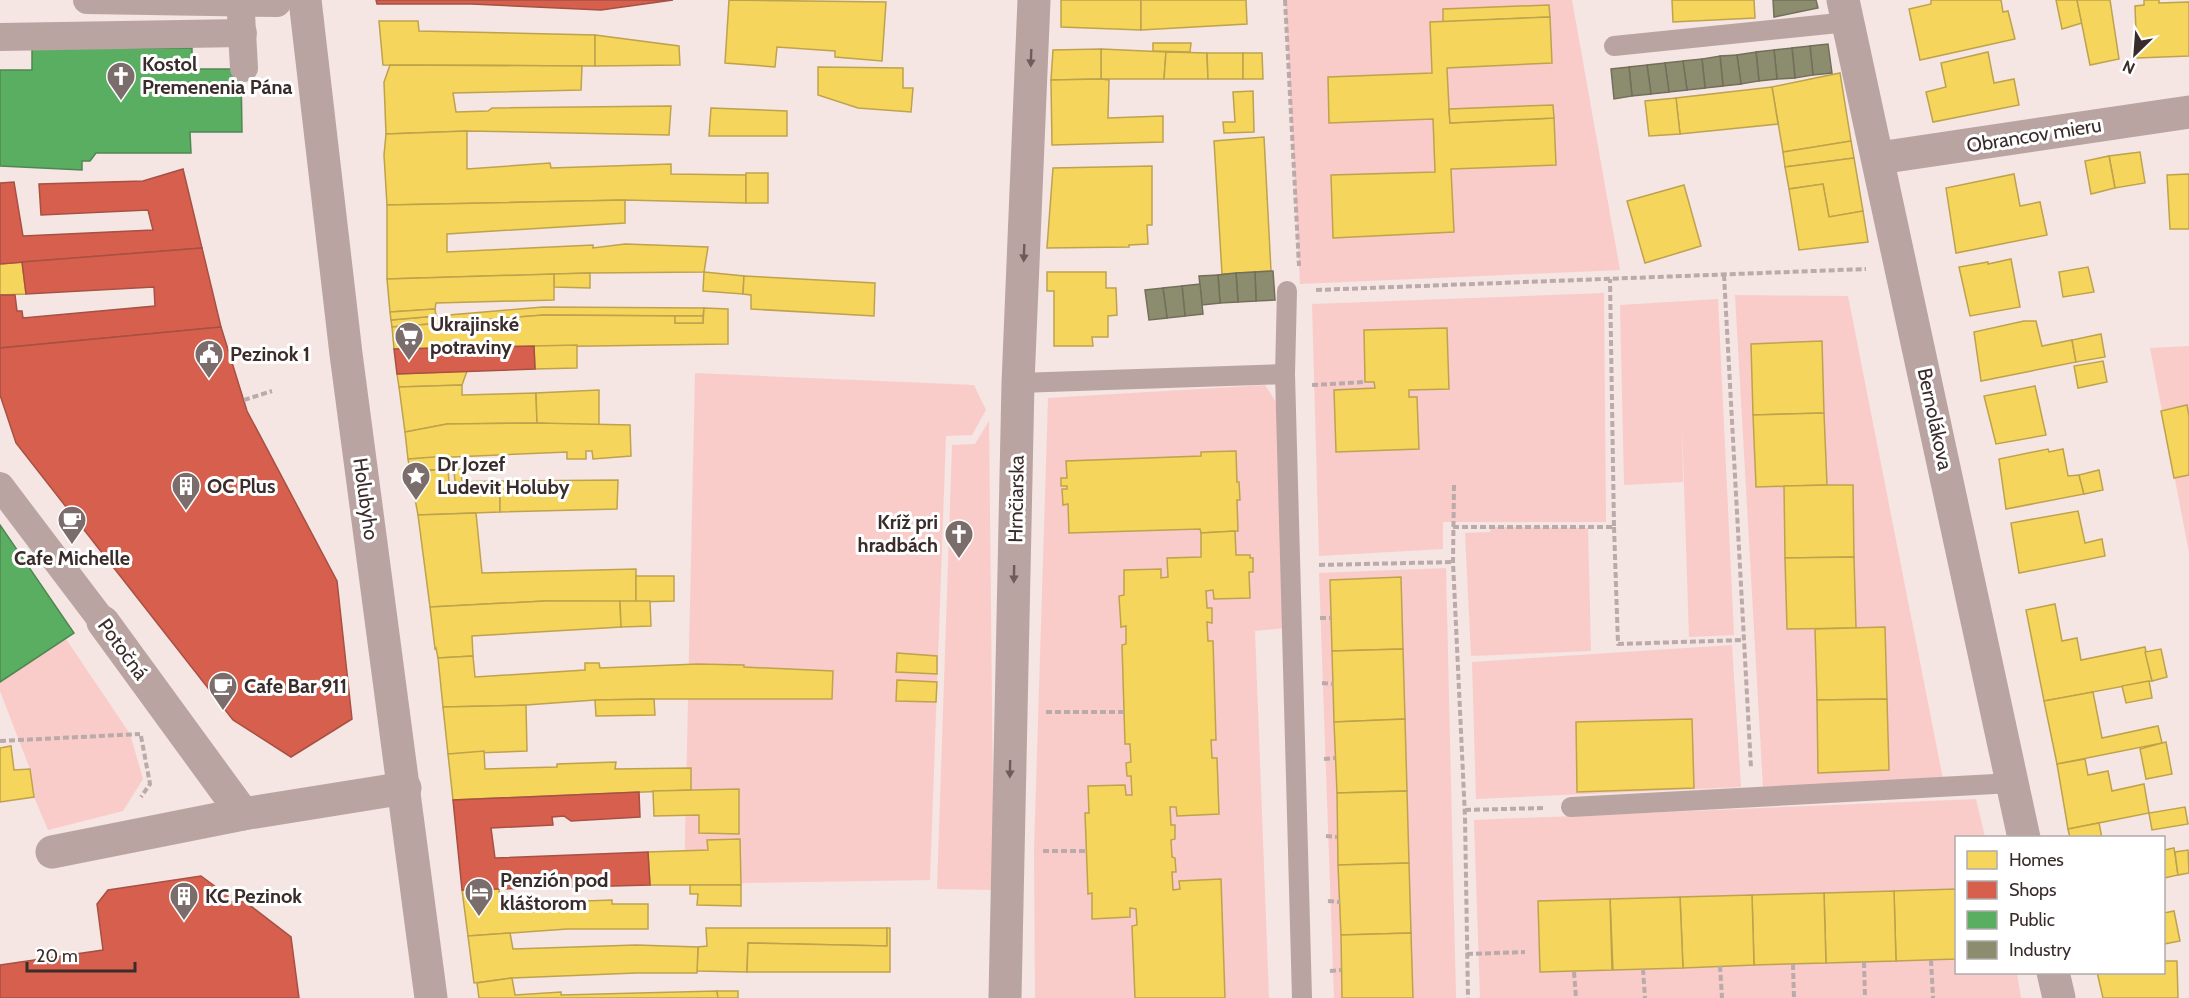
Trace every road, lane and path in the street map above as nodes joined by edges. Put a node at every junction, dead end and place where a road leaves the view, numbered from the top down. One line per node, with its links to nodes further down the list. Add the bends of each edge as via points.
1 (87, 0): 2 (street)
2 (125, 0): 5 (street)
3 (1034, 0): 22 (street, Hrnčiarska, one-way to 22)
4 (1285, 0): 19 (path)
5 (156, 1): 6 (street)
6 (193, 1): 7 (street)
7 (241, 1): 8 (street); 10 (street)
8 (295, 2): 40 (street, Holubyho)
9 (1846, 11): 12 (lane); 15 (street, Bernolákova)
10 (243, 33): 11 (street); 13 (street)
11 (0, 37)
12 (1614, 46)
13 (244, 68)
14 (2189, 112): 15 (street, Obrancov mieru)
15 (1879, 158): 16 (street, Bernolákova)
16 (1902, 268): 17 (path); 39 (street, Bernolákova)
17 (1724, 275): 18 (path); 33 (path)
18 (1610, 279): 19 (path); 29 (path)
19 (1294, 291): 20 (lane)
20 (1285, 374): 22 (lane); 65 (lane)
21 (1365, 382): 23 (path)
22 (1018, 383): 64 (street, Hrnčiarska, one-way to 64)
23 (1304, 386)
24 (272, 391): 25 (path)
25 (244, 400)
26 (1454, 484): 28 (path)
27 (0, 486): 32 (street, Potočná)
28 (1453, 527): 29 (path); 30 (path)
29 (1614, 527): 33 (path, via 1618,644)
30 (1453, 562): 31 (path); 44 (path)
31 (1310, 565)
32 (103, 622): 45 (street, Potočná)
33 (1744, 640): 41 (path)
34 (1038, 712): 35 (path)
35 (1124, 712)
36 (134, 724): 37 (path)
37 (140, 734): 38 (path); 42 (path, via 150,784)
38 (0, 741)
39 (2013, 783): 41 (lane); 46 (street, Bernolákova)
40 (405, 788): 45 (street); 63 (street, Holubyho)
41 (1753, 797): 43 (lane)
42 (137, 804)
43 (1571, 807): 44 (path)
44 (1465, 810): 53 (path)
45 (243, 814): 49 (street)
46 (2025, 836)
47 (1034, 851): 48 (path)
48 (1086, 851)
49 (52, 852)
50 (1322, 900): 51 (path)
51 (1340, 902)
52 (1525, 952): 53 (path)
53 (1467, 954): 66 (path)
54 (1931, 960): 72 (path)
55 (1864, 962): 71 (path)
56 (1792, 964): 70 (path)
57 (1720, 966): 69 (path)
58 (1642, 969): 68 (path)
59 (1341, 970): 60 (path)
60 (1325, 971)
61 (1574, 972): 67 (path)
62 (2053, 974): 73 (street)
63 (431, 998)
64 (1005, 998)
65 (1302, 998)
66 (1468, 998)
67 (1576, 998)
68 (1645, 998)
69 (1722, 998)
70 (1794, 998)
71 (1865, 998)
72 (1933, 998)
73 (2059, 998)

